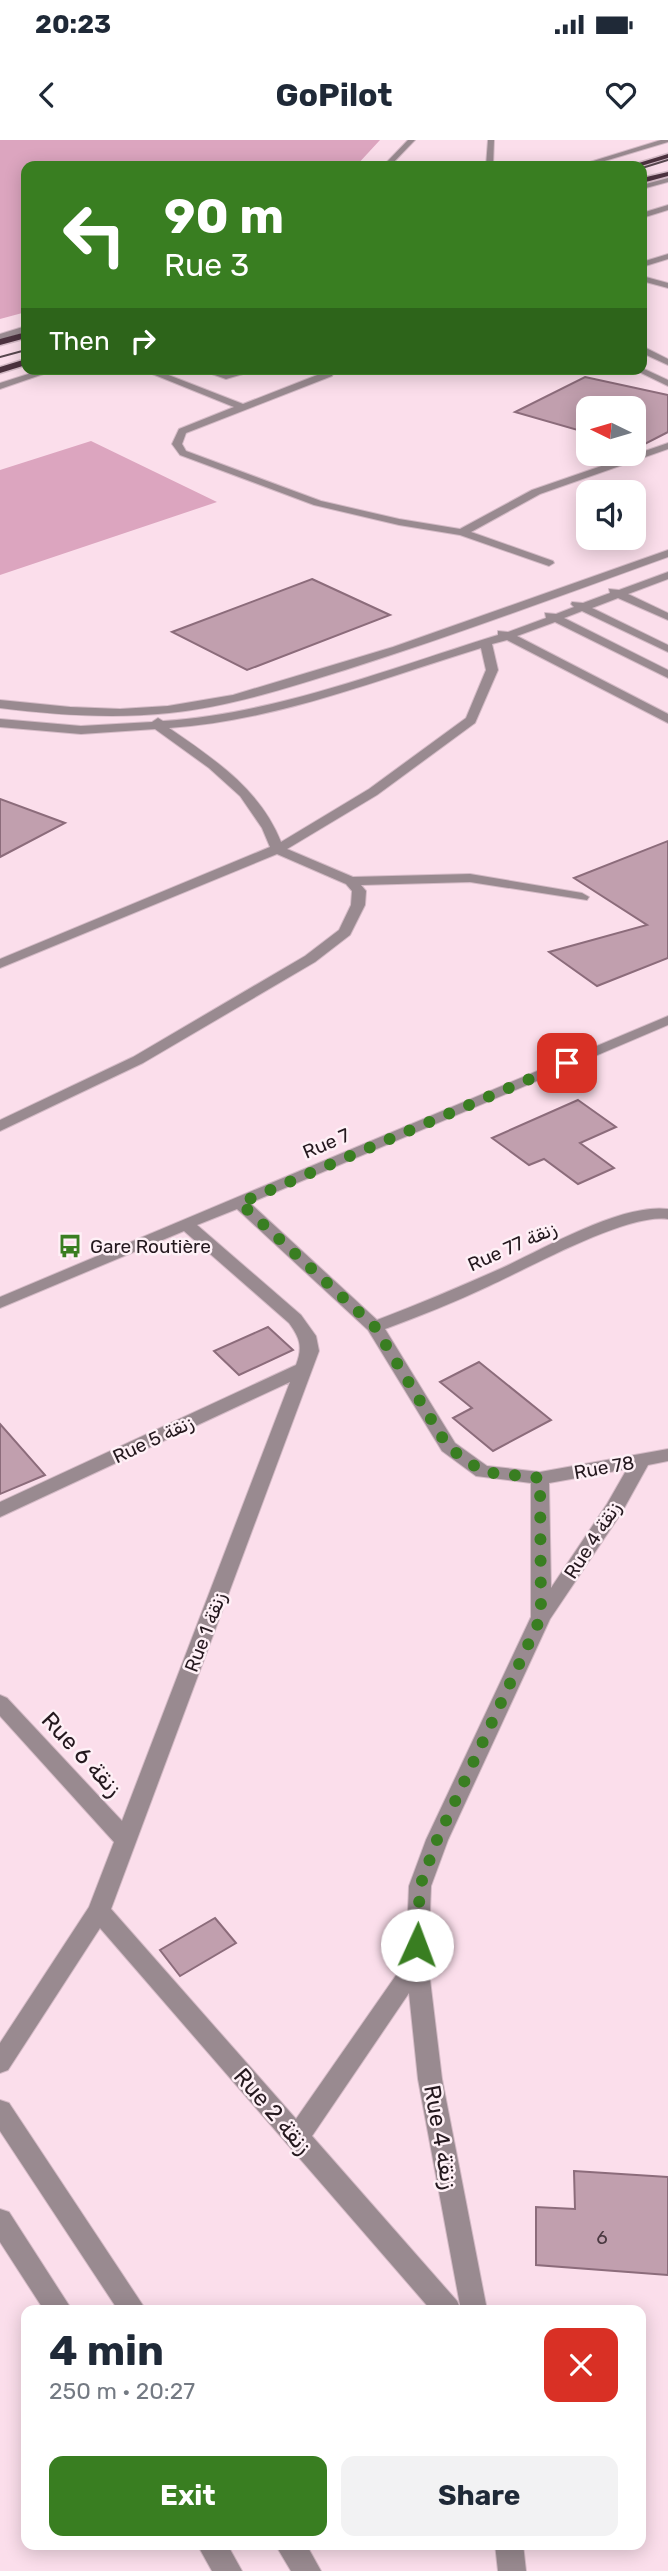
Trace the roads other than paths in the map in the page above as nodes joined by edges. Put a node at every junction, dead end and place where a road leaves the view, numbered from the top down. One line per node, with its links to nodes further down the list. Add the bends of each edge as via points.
1 (412, 140): 5 (street)
2 (491, 140): 6 (street)
3 (668, 141): 7 (street)
4 (668, 156): 8 (highway)
5 (391, 161)
6 (490, 161)
7 (598, 161)
8 (647, 162)
9 (668, 174): 11 (highway)
10 (668, 180): 12 (street)
11 (647, 183)
12 (647, 184)
13 (647, 186): 14 (street)
14 (668, 192)
15 (668, 208): 16 (street)
16 (647, 214)
17 (668, 256): 18 (street)
18 (647, 263)
19 (647, 280): 20 (street)
20 (668, 286)
21 (21, 334): 22 (highway)
22 (0, 340)
23 (21, 345): 24 (highway)
24 (0, 351)
25 (647, 352): 26 (street)
26 (668, 362)
27 (21, 364): 28 (highway)
28 (0, 370)
29 (647, 374): 33 (street)
30 (35, 375): 34 (street)
31 (159, 375): 35 (street)
32 (326, 375): 35 (street)
33 (668, 383)
34 (0, 386)
35 (244, 408): 39 (street, via 182,431 177,444 183,453 317,503 399,523)
36 (668, 446): 37 (street)
37 (650, 452): 38 (street); 39 (street, via 536,492)
38 (668, 459)
39 (462, 532): 41 (street)
40 (668, 553): 43 (street)
41 (550, 563)
42 (668, 575): 44 (street)
43 (590, 581): 44 (street); 45 (street)
44 (618, 593): 47 (street); 48 (street)
45 (553, 594): 46 (street); 47 (street)
46 (523, 606): 49 (street); 50 (street)
47 (581, 607): 49 (street); 53 (street)
48 (668, 617)
49 (555, 618): 51 (street); 54 (street)
50 (480, 623): 51 (street); 56 (street, via 264,692 189,708)
51 (508, 636): 52 (street); 57 (street)
52 (486, 643): 59 (street, via 281,705); 60 (street, via 492,670 471,720 373,792)
53 (668, 649)
54 (668, 675)
55 (0, 704): 56 (street, via 47,710)
56 (152, 710): 59 (street)
57 (668, 719)
58 (0, 723): 59 (street, via 81,730)
59 (160, 727): 60 (street, via 233,780 270,828)
60 (276, 849): 61 (street); 63 (street)
61 (351, 881): 62 (street, via 470,878); 65 (street, via 359,891 358,905 345,932 310,959 138,1060)
62 (582, 897)
63 (0, 964)
64 (668, 1020): 66 (street, Rue 7)
65 (0, 1126)
66 (240, 1203): 68 (street, Rue 7); 70 (street, Rue 78)
67 (668, 1214): 70 (street, Rue 77 زنقة, via 637,1214)
68 (186, 1224): 69 (street, Rue 7); 71 (street, Rue 1 زنقة, via 295,1320 307,1336)
69 (0, 1303)
70 (375, 1327): 74 (street, Rue 78, via 448,1447 483,1472)
71 (306, 1367): 75 (street, Rue 5 زنقة); 78 (street, Rue 1 زنقة)
72 (668, 1455): 73 (street, Rue 78)
73 (641, 1460): 74 (street, Rue 78); 76 (street, Rue 4 زنقة)
74 (540, 1478): 76 (street, Rue 4 زنقة)
75 (0, 1510)
76 (541, 1617): 80 (street, Rue 4 زنقة, via 420,1886)
77 (0, 1703): 78 (street, Rue 6 زنقة)
78 (126, 1840): 79 (street, Rue 1 زنقة)
79 (99, 1911): 81 (street, Rue 1 زنقة); 83 (street, Rue 2 زنقة)
80 (417, 1963): 83 (street); 88 (street, Rue 4 زنقة, via 430,2079)
81 (0, 2063)
82 (0, 2111): 86 (street)
83 (296, 2139): 87 (street, Rue 2 زنقة)
84 (0, 2220): 85 (street)
85 (56, 2305)
86 (130, 2305)
87 (444, 2305)
88 (473, 2305)
89 (215, 2550): 92 (street)
90 (293, 2550): 93 (street)
91 (510, 2550): 94 (street)
92 (228, 2571)
93 (307, 2571)
94 (512, 2571)

